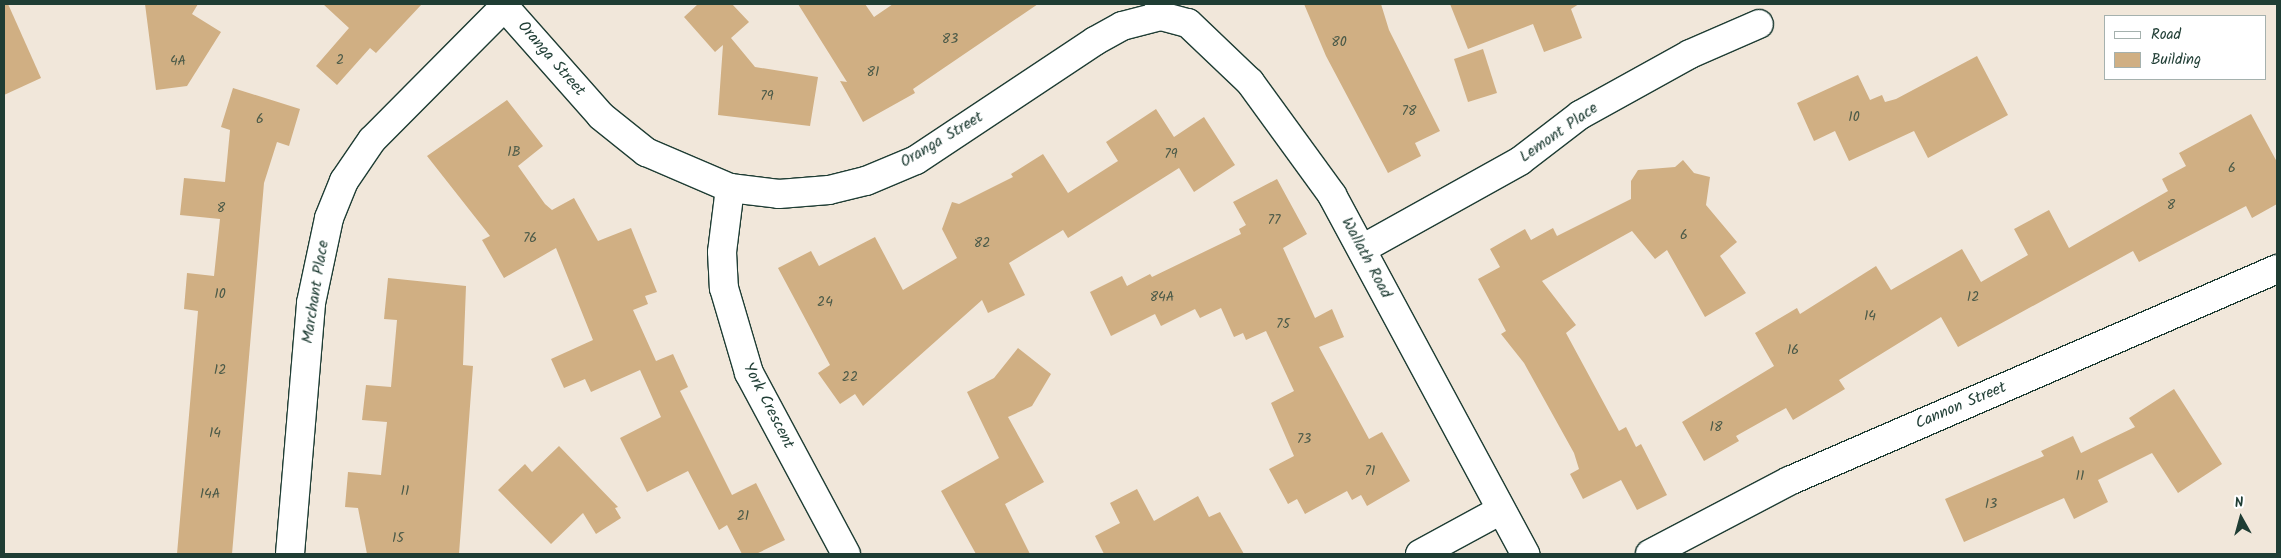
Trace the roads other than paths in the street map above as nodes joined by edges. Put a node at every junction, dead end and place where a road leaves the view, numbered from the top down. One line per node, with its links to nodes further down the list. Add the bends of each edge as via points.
1 (503, 5): 4 (street, Oranga Street, via 601,116 646,152); 8 (street, Marchant Place, via 372,140 344,181 329,218 311,303)
2 (1160, 10): 4 (street, Oranga Street, via 1122,26 916,160 866,181 828,190 778,194); 5 (street, Wallath Road, via 1188,23 1250,82 1332,195)
3 (1760, 24): 5 (street, Lemont Place, via 1690,54 1580,115 1520,161)
4 (730, 188): 9 (street, York Crescent, via 722,252 724,288 749,373)
5 (1362, 249): 7 (street, Wallath Road)
6 (2277, 269): 12 (street, Cannon Street, via 1789,481)
7 (1501, 510): 10 (street); 11 (street, Wallath Road)
8 (290, 554)
9 (846, 554)
10 (1420, 554)
11 (1525, 554)
12 (1650, 554)

